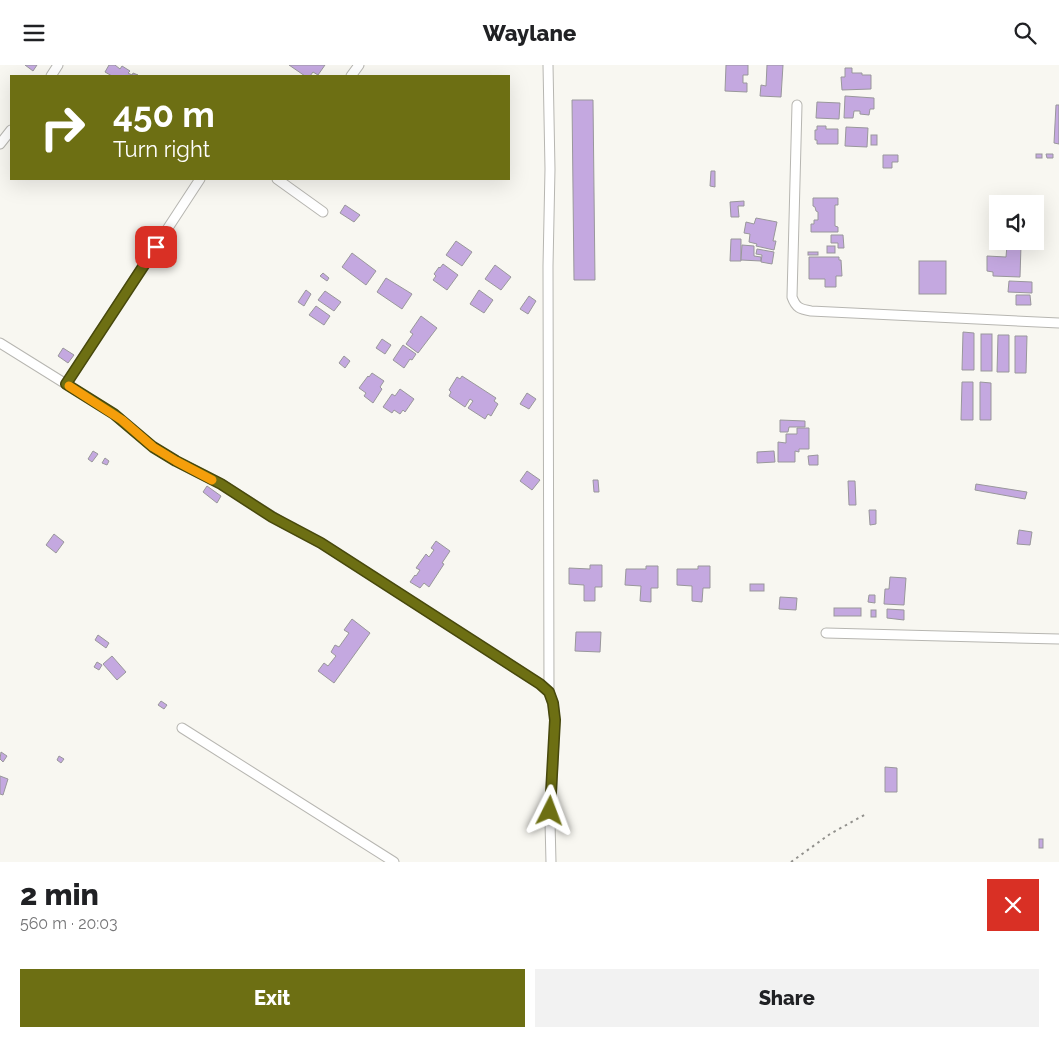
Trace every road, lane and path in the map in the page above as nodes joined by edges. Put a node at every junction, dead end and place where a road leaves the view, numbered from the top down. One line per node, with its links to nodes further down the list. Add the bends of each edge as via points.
1 (548, 65): 13 (street)
2 (796, 105): 8 (street, via 792,297 800,309)
3 (10, 131): 4 (street)
4 (0, 144)
5 (199, 180): 10 (street)
6 (278, 180): 7 (street)
7 (323, 212)
8 (1059, 323)
9 (0, 343): 10 (street)
10 (66, 384): 13 (street, via 114,414 153,447 321,543)
11 (826, 633): 12 (street)
12 (1059, 639)
13 (549, 692): 17 (street, via 555,720)
14 (182, 729): 16 (street)
15 (866, 814): 18 (path)
16 (394, 862)
17 (551, 862)
18 (791, 862)

